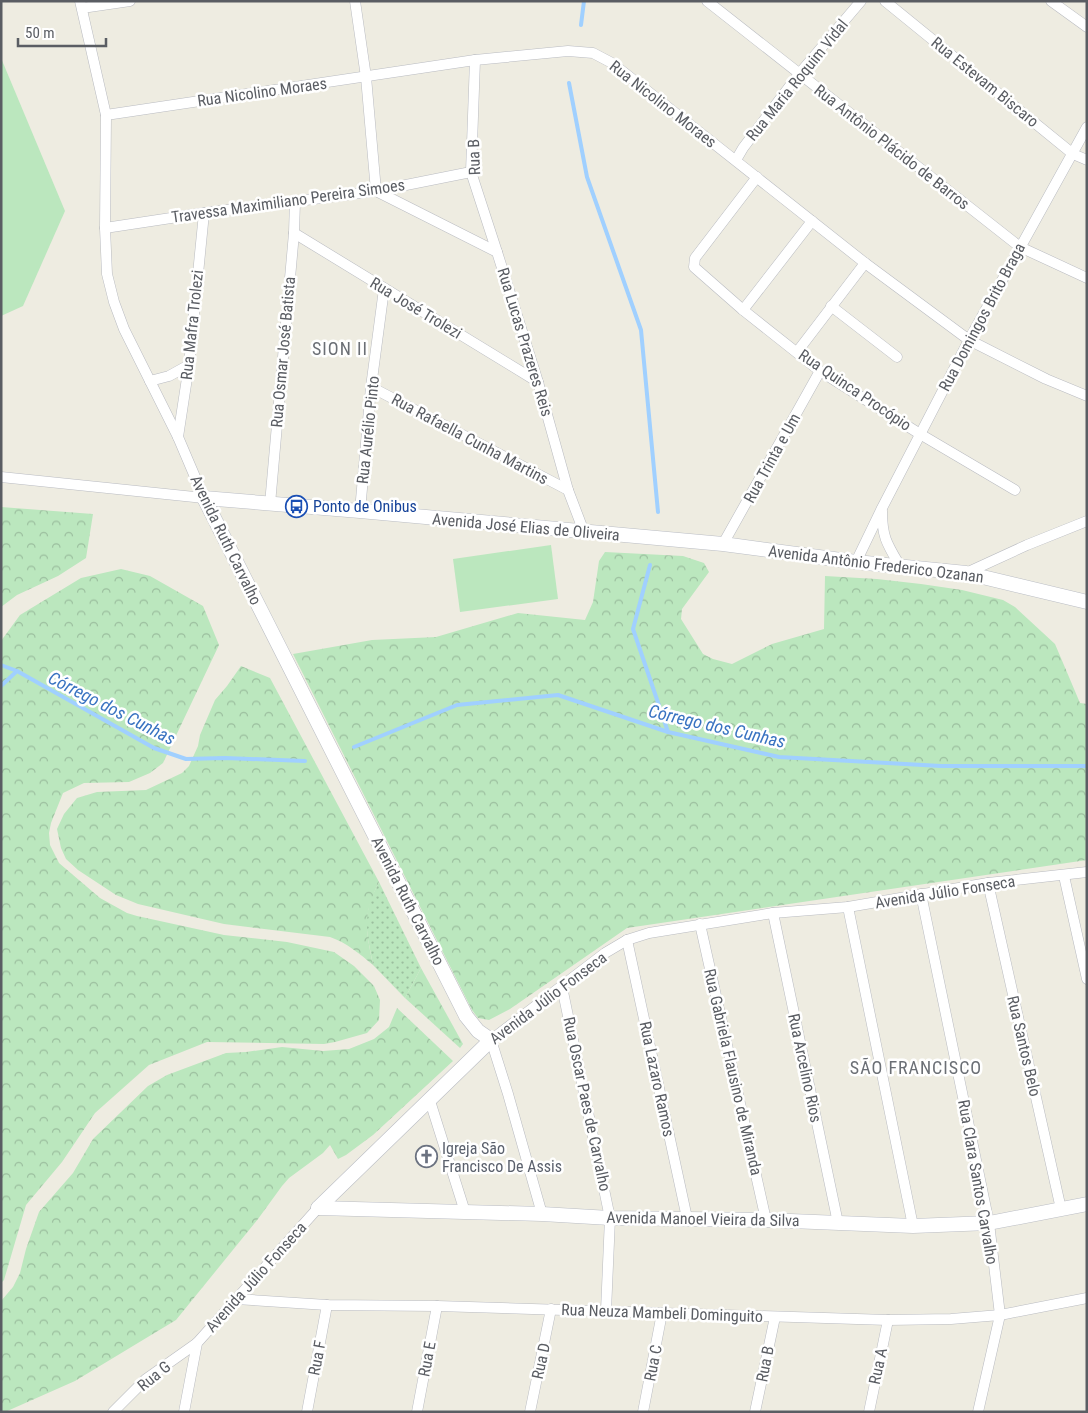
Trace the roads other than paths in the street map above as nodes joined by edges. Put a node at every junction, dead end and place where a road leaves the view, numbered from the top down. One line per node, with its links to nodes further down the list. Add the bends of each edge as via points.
1 (130, 1): 7 (street)
2 (355, 1): 11 (street)
3 (707, 1): 10 (street, Rua Antônio Plácido de Barros)
4 (862, 1): 10 (street, Rua Maria Roquim Vidal)
5 (885, 1): 14 (street, Rua Estevam Biscaro)
6 (1051, 1): 8 (street)
7 (81, 5): 12 (street, Avenida Ruth Carvalho)
8 (1087, 27)
9 (475, 60): 11 (street, Rua Nicolino Moraes); 15 (street, Rua Nicolino Moraes, via 568,51 592,53 612,63); 17 (street, Rua B)
10 (799, 74): 15 (street, Rua Maria Roquim Vidal); 25 (street, Rua Antônio Plácido de Barros)
11 (366, 77): 12 (street, Rua Nicolino Moraes); 19 (street)
12 (106, 115): 23 (street, Avenida Ruth Carvalho)
13 (1087, 127): 14 (street, Rua Domingos Brito Braga)
14 (1073, 154): 16 (street, Rua Estevam Biscaro); 25 (street, Rua Domingos Brito Braga)
15 (736, 160): 18 (street, Rua Nicolino Moraes)
16 (1087, 160)
17 (471, 172): 19 (street, Travessa Maximiliano Pereira Simoes); 26 (street, Rua B)
18 (757, 177): 22 (street, Rua Nicolino Moraes); 31 (street, Rua Quinca Procópio, via 693,262 694,268)
19 (376, 191): 20 (street, Travessa Maximiliano Pereira Simoes); 26 (street, Rua Lucas Prazeres Reis)
20 (295, 201): 21 (street, Travessa Maximiliano Pereira Simoes); 24 (street, Rua Osmar José Batista)
21 (204, 213): 23 (street, Travessa Maximiliano Pereira Simoes); 35 (street, Rua Mafra Trolezi)
22 (812, 221): 27 (street, Rua Nicolino Moraes); 31 (street)
23 (105, 228): 37 (street, Avenida Ruth Carvalho, via 107,274 114,302)
24 (294, 233): 29 (street, Rua José Trolezi); 47 (street, Rua Osmar José Batista)
25 (1020, 247): 28 (street, Rua Antônio Plácido de Barros); 32 (street, Rua Domingos Brito Braga)
26 (497, 252): 38 (street, Rua Lucas Prazeres Reis)
27 (865, 263): 30 (street); 32 (street, Rua Nicolino Moraes)
28 (1087, 278)
29 (384, 289): 38 (street, Rua José Trolezi); 39 (street, Rua Aurélio Pinto)
30 (831, 306): 33 (street); 34 (street)
31 (743, 310): 33 (street, Rua Quinca Procópio)
32 (969, 340): 40 (street, Rua Nicolino Moraes); 41 (street, Rua Domingos Brito Braga)
33 (797, 352): 36 (street, Rua Quinca Procópio)
34 (897, 358)
35 (189, 366): 37 (street); 42 (street, Rua Mafra Trolezi)
36 (820, 371): 41 (street, Rua Quinca Procópio); 52 (street, Rua Trinta e Um)
37 (150, 381): 42 (street, Avenida Ruth Carvalho)
38 (538, 382): 44 (street, Rua Lucas Prazeres Reis)
39 (371, 387): 44 (street, Rua Rafaella Cunha Martins); 49 (street, Rua Aurélio Pinto)
40 (1087, 396)
41 (920, 434): 45 (street, Rua Quinca Procópio); 48 (street, Rua Domingos Brito Braga)
42 (178, 436): 46 (street, Avenida Ruth Carvalho)
43 (1, 477): 46 (street, Avenida José Elias de Oliveira)
44 (568, 490): 51 (street, Rua Lucas Prazeres Reis)
45 (1015, 490)
46 (204, 498): 47 (street, Avenida José Elias de Oliveira); 67 (street, Avenida Ruth Carvalho, via 466,1016 478,1031)
47 (270, 504): 49 (street, Avenida José Elias de Oliveira)
48 (882, 508): 53 (street, Rua Domingos Brito Braga); 54 (street, Rua Domingos Brito Braga, via 884,537)
49 (360, 511): 51 (street, Avenida José Elias de Oliveira)
50 (1087, 520): 55 (street)
51 (584, 532): 52 (street, Avenida José Elias de Oliveira)
52 (723, 544): 53 (street, Avenida Antônio Frederico Ozanan)
53 (856, 562): 54 (street, Avenida Antônio Frederico Ozanan)
54 (900, 566): 55 (street, Avenida Antônio Frederico Ozanan)
55 (966, 573): 56 (street, Avenida Antônio Frederico Ozanan)
56 (1087, 602)
57 (1087, 872): 58 (street, Avenida Júlio Fonseca)
58 (1064, 876): 59 (street, Avenida Júlio Fonseca); 65 (street)
59 (988, 884): 60 (street, Avenida Júlio Fonseca); 71 (street, Rua Santos Belo)
60 (921, 894): 61 (street, Avenida Júlio Fonseca); 78 (street, Rua Clara Santos Carvalho)
61 (848, 907): 62 (street, Avenida Júlio Fonseca); 79 (street)
62 (773, 913): 63 (street, Avenida Júlio Fonseca); 77 (street, Rua Arcelino Rios)
63 (700, 924): 64 (street, Avenida Júlio Fonseca); 76 (street, Rua Gabriela Flausino de Miranda)
64 (627, 940): 66 (street, Avenida Júlio Fonseca); 75 (street, Rua Lazaro Ramos)
65 (1087, 980)
66 (562, 986): 67 (street, Avenida Júlio Fonseca); 74 (street, Rua Oscar Paes de Carvalho)
67 (491, 1040): 68 (street, Avenida Júlio Fonseca); 73 (street)
68 (430, 1101): 70 (street, Avenida Júlio Fonseca); 72 (street)
69 (1087, 1204): 71 (street, Avenida Manoel Vieira da Silva)
70 (318, 1208): 72 (street, Avenida Manoel Vieira da Silva); 81 (street, Avenida Júlio Fonseca)
71 (1061, 1209): 78 (street, Avenida Manoel Vieira da Silva)
72 (464, 1212): 73 (street, Avenida Manoel Vieira da Silva)
73 (542, 1214): 74 (street, Avenida Manoel Vieira da Silva)
74 (610, 1218): 75 (street, Avenida Manoel Vieira da Silva); 85 (street, Rua Oscar Paes de Carvalho)
75 (687, 1218): 76 (street, Avenida Manoel Vieira da Silva)
76 (766, 1220): 77 (street, Avenida Manoel Vieira da Silva)
77 (838, 1223): 79 (street, Avenida Manoel Vieira da Silva)
78 (989, 1223): 79 (street, Avenida Manoel Vieira da Silva); 87 (street, Rua Clara Santos Carvalho)
79 (913, 1226)
80 (1087, 1298): 87 (street, Rua Neuza Mambeli Dominguito)
81 (236, 1299): 82 (street, Rua Neuza Mambeli Dominguito); 90 (street, Avenida Júlio Fonseca)
82 (328, 1304): 83 (street, Rua Neuza Mambeli Dominguito); 93 (street, Rua F)
83 (437, 1306): 84 (street, Rua Neuza Mambeli Dominguito); 94 (street, Rua E)
84 (551, 1309): 85 (street, Rua Neuza Mambeli Dominguito); 95 (street, Rua D)
85 (606, 1311): 86 (street, Rua Neuza Mambeli Dominguito)
86 (662, 1314): 88 (street, Rua Neuza Mambeli Dominguito); 96 (street, Rua C)
87 (1000, 1315): 89 (street, Rua Neuza Mambeli Dominguito); 99 (street, Rua Clara Santos Carvalho)
88 (775, 1316): 89 (street, Rua Neuza Mambeli Dominguito); 97 (street, Rua B)
89 (888, 1320): 98 (street, Rua A)
90 (197, 1342): 91 (street, Rua G, via 146,1379); 92 (street, Avenida Júlio Fonseca)
91 (113, 1412)
92 (184, 1412)
93 (307, 1412)
94 (417, 1412)
95 (530, 1412)
96 (643, 1412)
97 (756, 1412)
98 (869, 1412)
99 (978, 1412)

